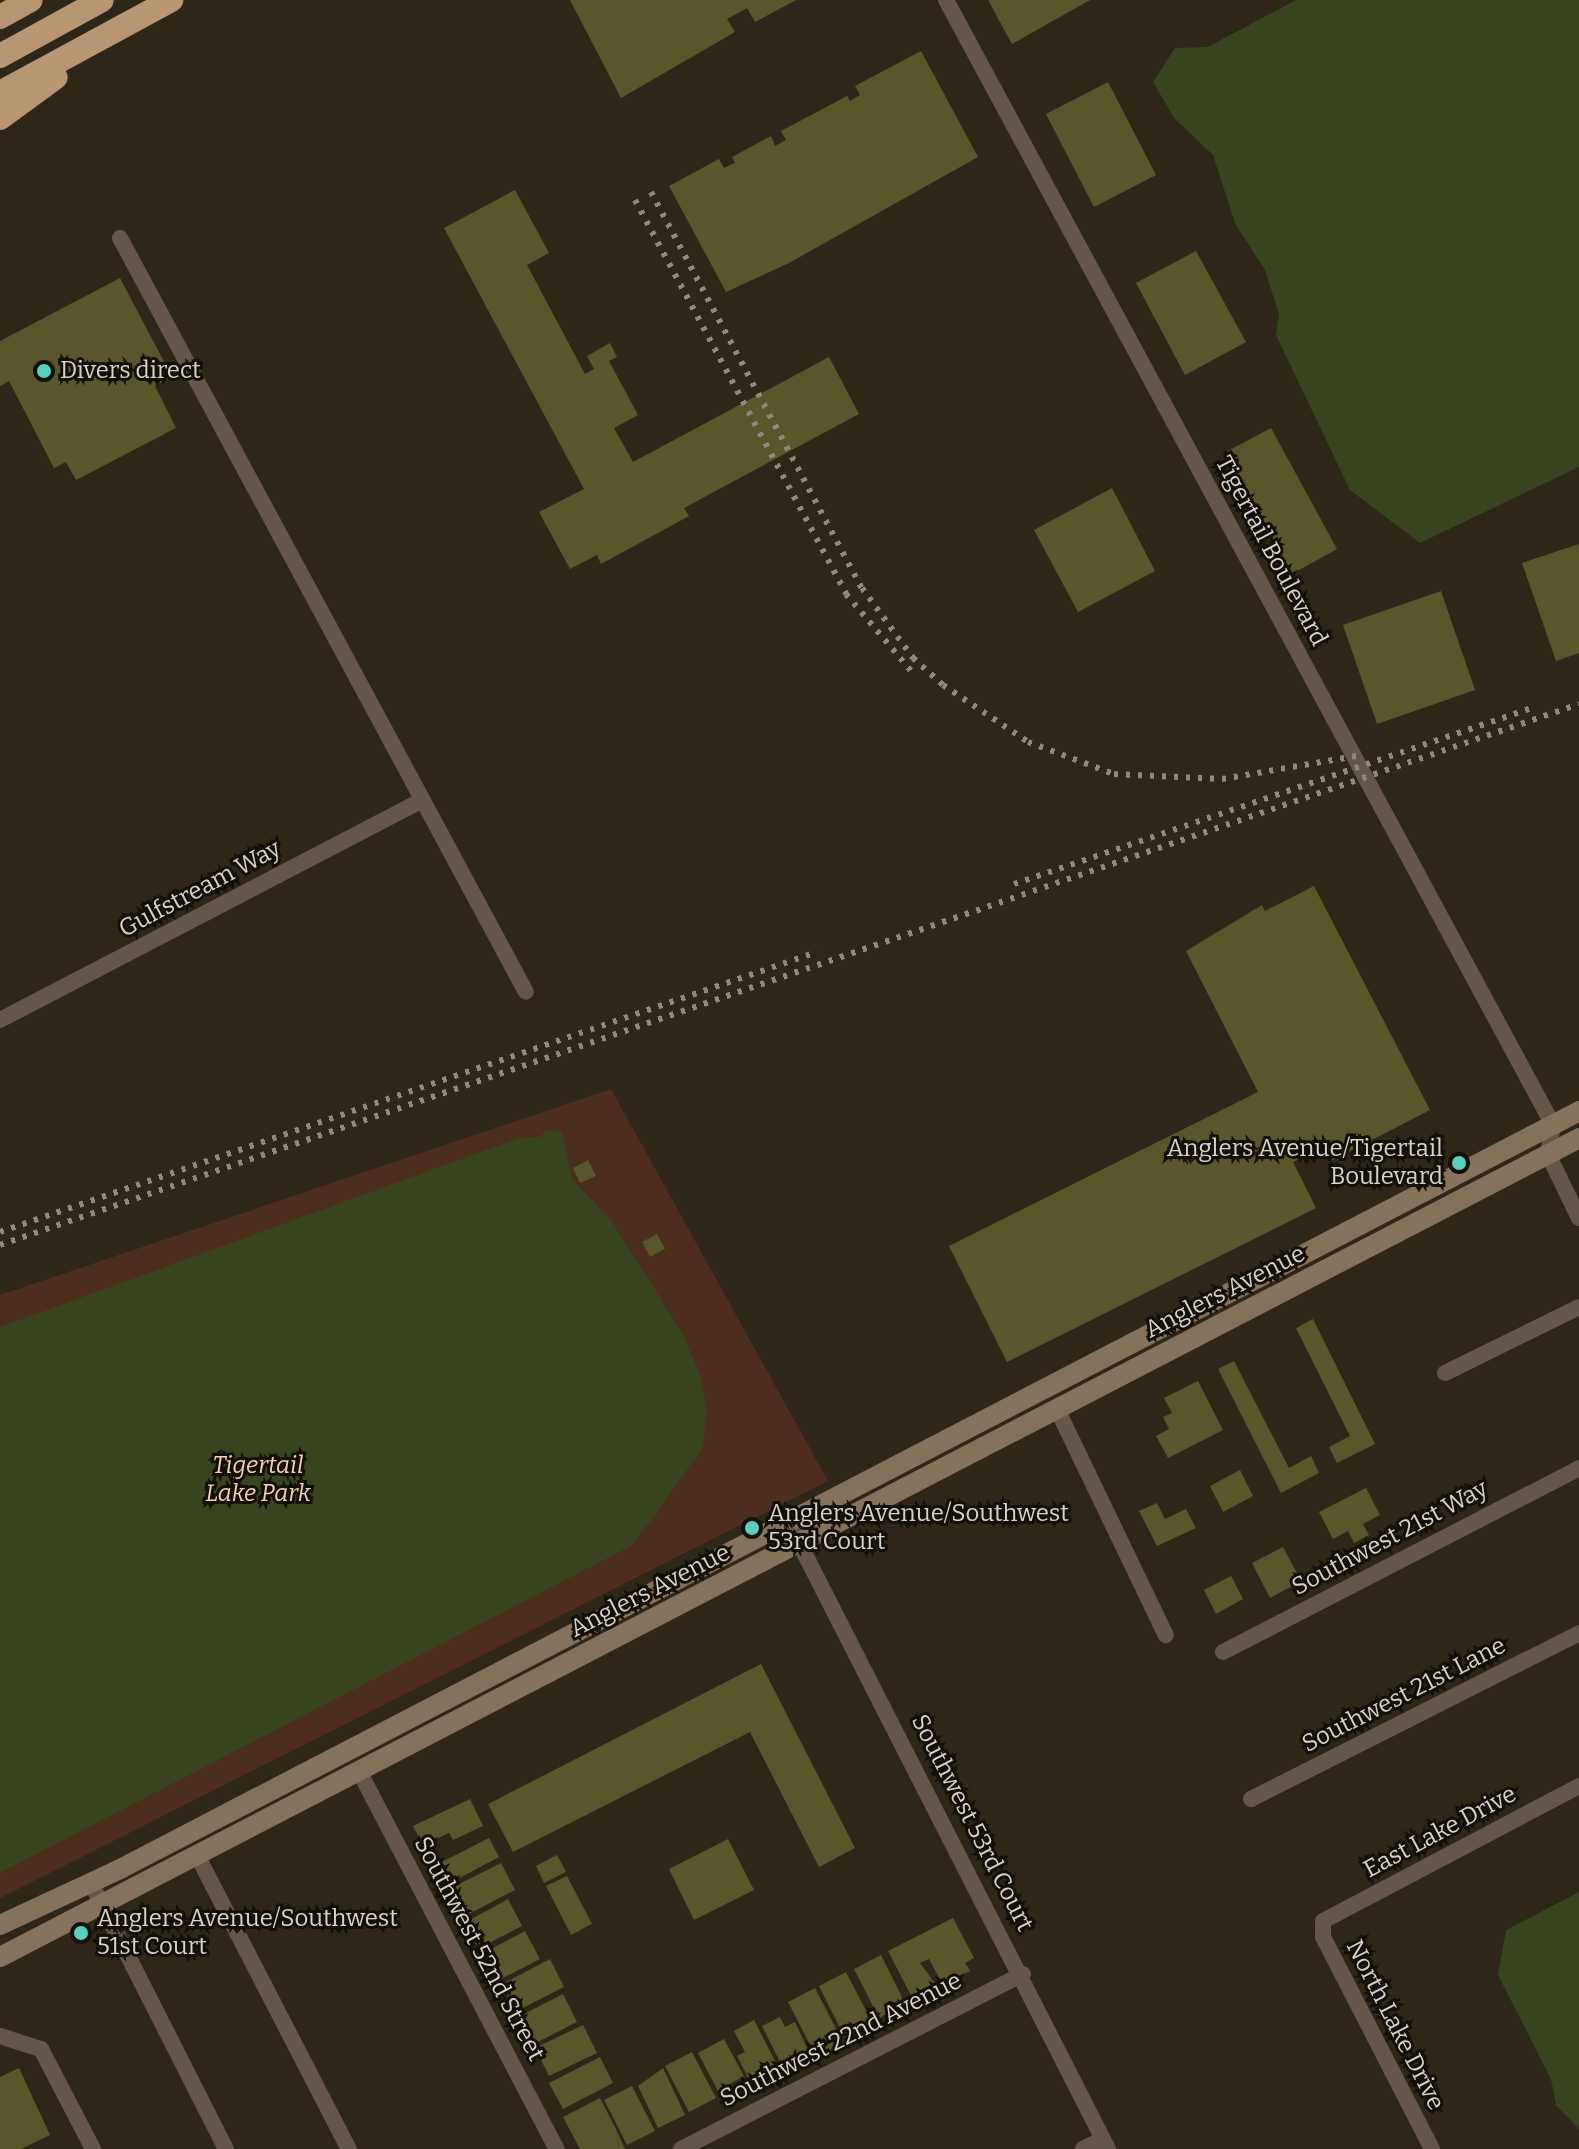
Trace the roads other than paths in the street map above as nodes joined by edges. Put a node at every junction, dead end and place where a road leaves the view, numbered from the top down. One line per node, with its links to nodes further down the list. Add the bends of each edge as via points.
1 (31, 0): 5 (highway)
2 (102, 0): 7 (highway)
3 (171, 0): 6 (highway)
4 (946, 0): 15 (street, Tigertail Boulevard)
5 (0, 17)
6 (140, 17): 8 (highway); 9 (highway)
7 (0, 56)
8 (0, 93)
9 (0, 118)
10 (120, 238): 11 (street)
11 (422, 800): 12 (street); 13 (street, Gulfstream Way)
12 (526, 992)
13 (0, 1020)
14 (1579, 1111): 15 (street, Anglers Avenue)
15 (1553, 1125): 17 (street); 23 (street, Anglers Avenue)
16 (1579, 1138): 17 (street, Anglers Avenue)
17 (1548, 1154): 18 (street); 21 (street, Anglers Avenue)
18 (1579, 1218)
19 (1579, 1307): 20 (street)
20 (1445, 1373)
21 (1057, 1409): 24 (street, Anglers Avenue); 26 (street)
22 (1579, 1468): 27 (street, Southwest 21st Way)
23 (788, 1521): 24 (street, Southwest 53rd Court); 32 (street, Anglers Avenue)
24 (800, 1543): 28 (street, Anglers Avenue); 37 (street, Southwest 53rd Court)
25 (1579, 1633): 30 (street, Southwest 21st Lane)
26 (1166, 1635)
27 (1223, 1652)
28 (359, 1771): 31 (street, Anglers Avenue); 43 (street, Southwest 52nd Street)
29 (1579, 1786): 34 (street, East Lake Drive)
30 (1251, 1799)
31 (197, 1855): 33 (street, Anglers Avenue); 42 (street)
32 (91, 1883): 33 (street); 35 (street, Anglers Avenue)
33 (102, 1905): 36 (street, Anglers Avenue); 41 (street)
34 (1323, 1921): 46 (street, North Lake Drive, via 1323,1937)
35 (0, 1925)
36 (0, 1957)
37 (1023, 1974): 39 (street, Southwest 53rd Court); 44 (street, Southwest 22nd Avenue)
38 (0, 2036): 40 (street, via 41,2049)
39 (1105, 2144): 45 (street)
40 (93, 2149)
41 (226, 2149)
42 (349, 2149)
43 (557, 2149)
44 (681, 2149)
45 (1083, 2149)
46 (1432, 2149)

